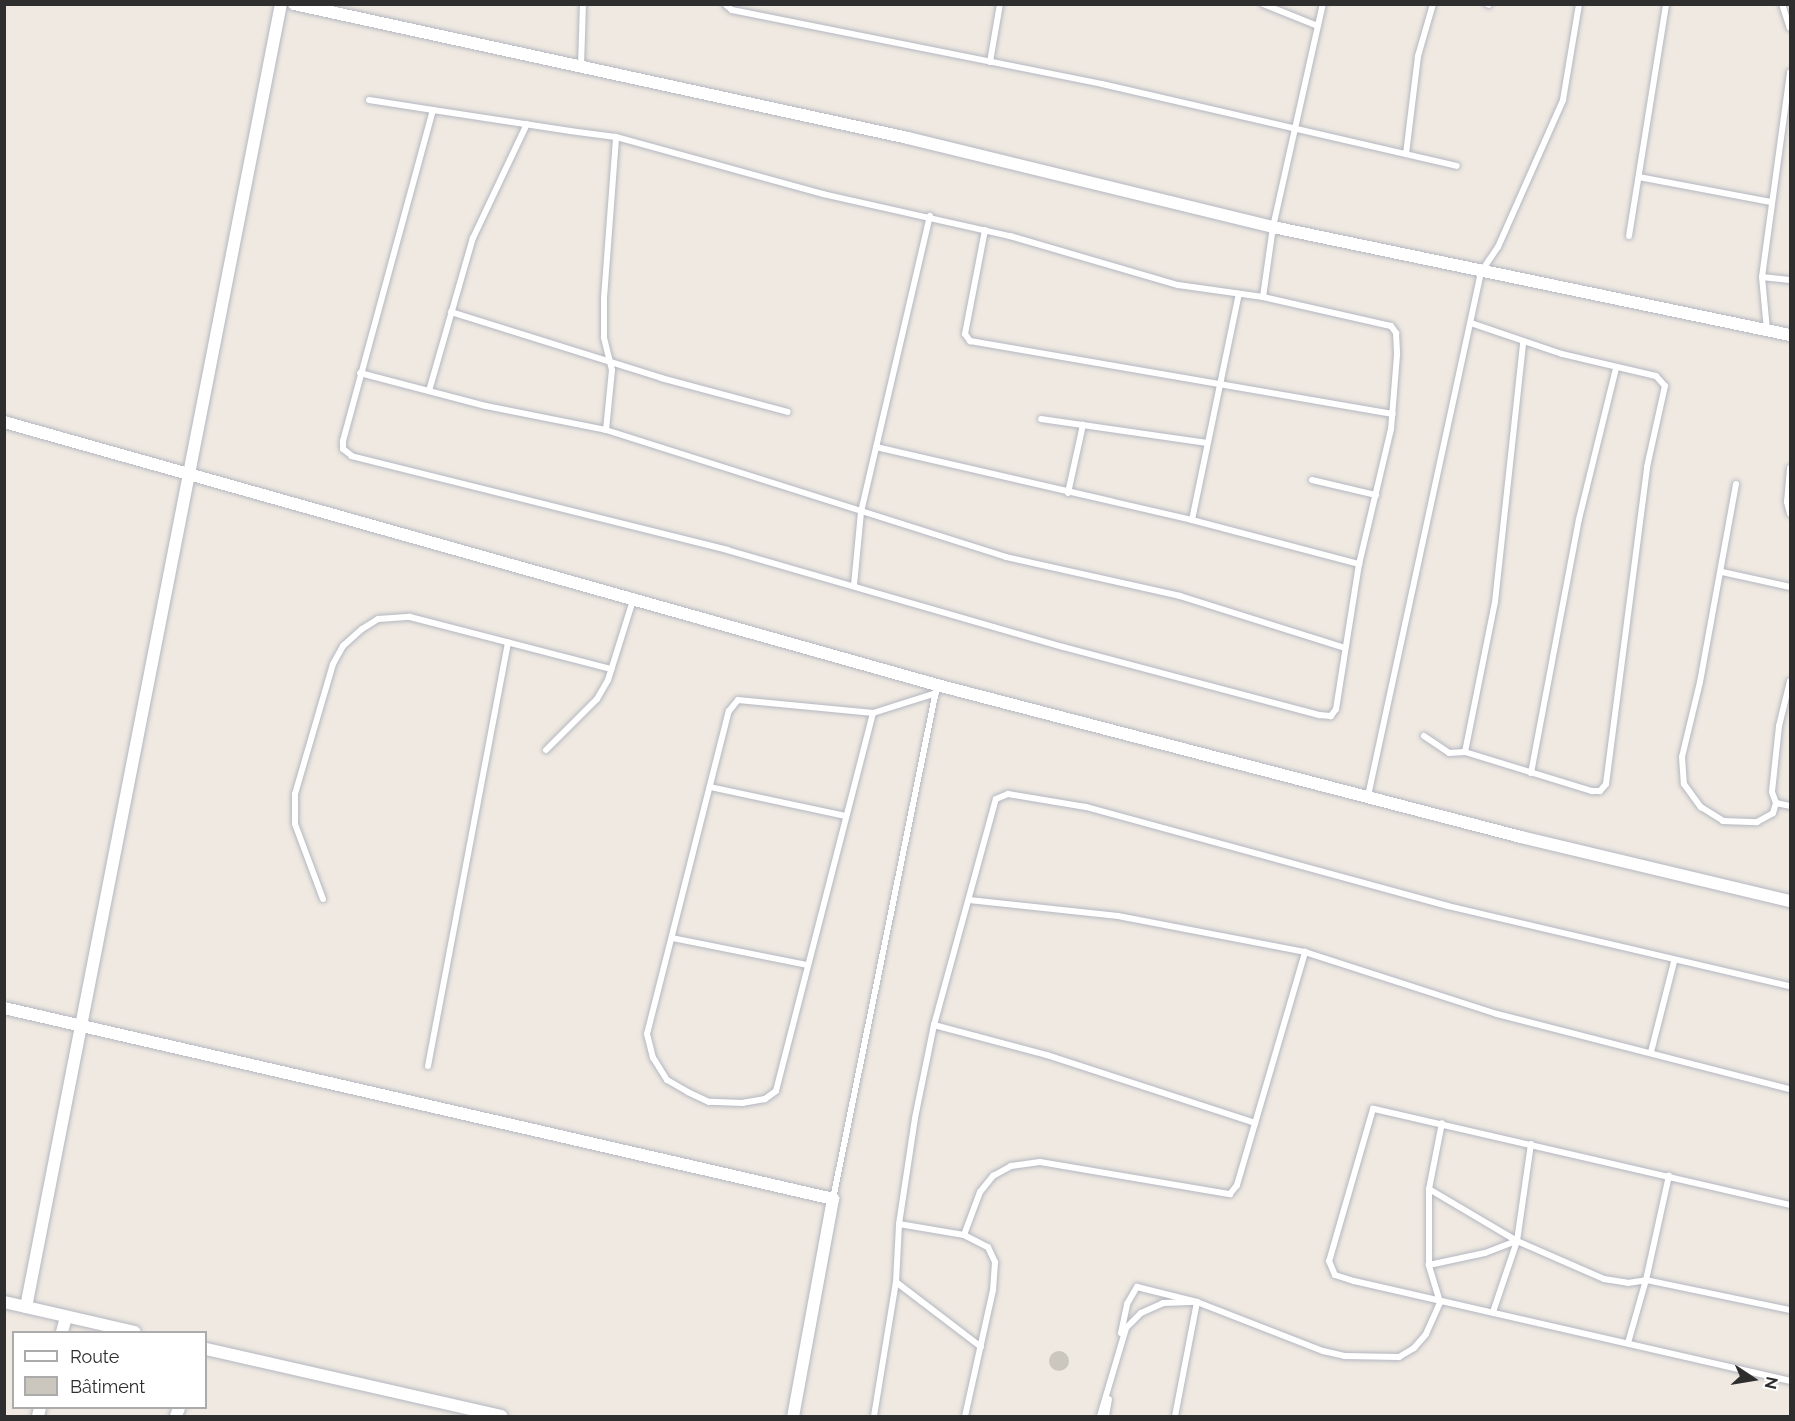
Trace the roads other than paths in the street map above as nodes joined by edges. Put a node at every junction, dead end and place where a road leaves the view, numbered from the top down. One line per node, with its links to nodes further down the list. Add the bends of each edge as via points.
1 (281, 4): 54 (street)
2 (294, 4): 15 (street)
3 (583, 4): 15 (lane)
4 (725, 4): 14 (lane, via 732,10)
5 (1000, 4): 14 (lane)
6 (1263, 4): 12 (lane)
7 (1323, 4): 12 (lane)
8 (1433, 4): 22 (lane, via 1418,56)
9 (1579, 4): 30 (lane, via 1568,78 1557,115 1498,247)
10 (1666, 4): 24 (lane)
11 (1782, 4): 13 (lane)
12 (1318, 26): 20 (lane)
13 (1791, 28)
14 (990, 62): 20 (lane)
15 (581, 66): 27 (street, via 908,138)
16 (1791, 72): 25 (lane)
17 (369, 100): 18 (lane)
18 (433, 110): 19 (lane); 42 (lane)
19 (527, 124): 21 (lane); 35 (lane, via 484,210)
20 (1295, 129): 22 (lane); 27 (lane)
21 (616, 137): 26 (lane, via 823,194); 40 (lane, via 604,298)
22 (1406, 154): 23 (lane)
23 (1457, 166)
24 (1639, 177): 25 (lane); 29 (lane)
25 (1771, 202): 31 (lane)
26 (930, 216): 28 (lane); 52 (lane)
27 (1273, 227): 30 (street); 34 (lane)
28 (985, 230): 33 (lane, via 1178,285); 43 (lane, via 966,334 970,341)
29 (1629, 236)
30 (1481, 272): 36 (lane); 37 (street)
31 (1762, 277): 32 (lane); 37 (lane)
32 (1791, 280)
33 (1239, 294): 34 (lane); 43 (lane)
34 (1263, 297): 46 (lane, via 1391,326 1396,333 1397,355)
35 (451, 312): 40 (lane); 44 (lane)
36 (1471, 323): 39 (lane); 78 (lane)
37 (1767, 330): 38 (street)
38 (1791, 335)
39 (1523, 343): 41 (lane); 75 (lane, via 1495,602)
40 (610, 361): 45 (lane); 50 (lane)
41 (1616, 368): 76 (lane, via 1579,519); 76 (lane, via 1656,376 1665,386 1647,467 1606,784 1600,791 1592,791)
42 (360, 373): 44 (lane); 64 (lane, via 343,441 343,448 352,456)
43 (1220, 385): 46 (lane); 51 (lane)
44 (429, 391): 50 (lane)
45 (788, 412)
46 (1394, 414): 58 (lane)
47 (1041, 419): 49 (lane)
48 (4, 422): 54 (street)
49 (1083, 425): 51 (lane); 57 (lane)
50 (606, 430): 59 (lane)
51 (1207, 443): 61 (lane)
52 (876, 447): 57 (lane); 59 (lane)
53 (1791, 468): 60 (lane, via 1787,502)
54 (190, 472): 66 (street); 92 (street)
55 (1312, 480): 58 (lane)
56 (1736, 484): 63 (lane)
57 (1068, 493): 61 (lane)
58 (1376, 495): 62 (lane)
59 (861, 512): 64 (lane); 68 (lane, via 1006,557 1180,596)
60 (1791, 514)
61 (1191, 520): 62 (lane)
62 (1359, 564): 68 (lane)
63 (1722, 572): 65 (lane); 79 (lane, via 1682,758 1684,784 1701,807 1723,820 1757,822 1773,813)
64 (854, 585): 68 (lane, via 1064,647 1319,715 1331,716 1336,709)
65 (1791, 587)
66 (633, 600): 69 (lane); 71 (street)
67 (508, 642): 69 (lane); 82 (lane, via 395,616 378,619 343,646 319,703 295,794 295,824); 94 (lane)
68 (1344, 648)
69 (611, 669): 74 (lane, via 597,699)
70 (1791, 681): 79 (lane, via 1774,761 1772,792)
71 (936, 689): 72 (lane); 78 (street); 101 (lane)
72 (873, 713): 77 (lane, via 738,700 729,711); 81 (lane)
73 (1424, 736): 75 (lane, via 1449,753)
74 (546, 750)
75 (1465, 752): 76 (lane)
76 (1531, 773)
77 (710, 787): 81 (lane); 85 (lane)
78 (1368, 796): 84 (street)
79 (1776, 803): 80 (lane)
80 (1791, 806)
81 (845, 816): 88 (lane)
82 (323, 899)
83 (969, 900): 86 (lane, via 1118,916); 87 (lane, via 996,799 1008,794 1086,807 1281,863); 91 (lane)
84 (1791, 901)
85 (672, 938): 88 (lane); 88 (lane, via 647,1034 653,1058 667,1080 709,1102 743,1103 765,1099 776,1091)
86 (1305, 952): 93 (lane, via 1497,1014); 96 (lane)
87 (1674, 962): 89 (lane); 93 (lane)
88 (807, 965)
89 (1791, 986)
90 (4, 1008): 92 (street)
91 (934, 1025): 96 (lane, via 1047,1055); 103 (lane)
92 (82, 1026): 101 (street); 112 (street)
93 (1651, 1052): 95 (lane)
94 (428, 1066)
95 (1791, 1089)
96 (1255, 1123): 104 (lane, via 1237,1185 1230,1194 1085,1167 1031,1163 1011,1166 993,1176 980,1192)
97 (1442, 1123): 98 (lane); 100 (lane); 111 (lane, via 1373,1109 1329,1261 1335,1275)
98 (1531, 1144): 99 (lane); 105 (lane)
99 (1669, 1175): 102 (lane); 107 (lane)
100 (1429, 1189): 105 (lane); 106 (lane)
101 (833, 1199): 123 (street)
102 (1791, 1205)
103 (899, 1224): 104 (lane); 108 (lane)
104 (964, 1235): 119 (lane, via 988,1247 995,1262)
105 (1517, 1241): 106 (lane, via 1485,1253); 107 (lane, via 1604,1279 1628,1283); 114 (lane)
106 (1429, 1265): 111 (lane)
107 (1646, 1280): 113 (lane); 118 (lane)
108 (896, 1282): 119 (lane); 124 (lane)
109 (4, 1302): 112 (street)
110 (1197, 1302): 111 (lane, via 1323,1351 1399,1357 1426,1334); 126 (lane, via 1163,1303 1141,1313 1126,1328); 127 (lane, via 1137,1287 1132,1292); 128 (lane)
111 (1440, 1302): 114 (lane)
112 (26, 1307): 115 (street)
113 (1791, 1310)
114 (1493, 1312): 118 (lane)
115 (66, 1317): 116 (street); 117 (street)
116 (62, 1331)
117 (130, 1331)
118 (1628, 1343): 121 (lane)
119 (981, 1347): 125 (lane)
120 (207, 1349): 122 (street)
121 (1791, 1380)
122 (493, 1416)
123 (793, 1416)
124 (874, 1416)
125 (966, 1416)
126 (1100, 1416)
127 (1106, 1416)
128 (1175, 1416)

